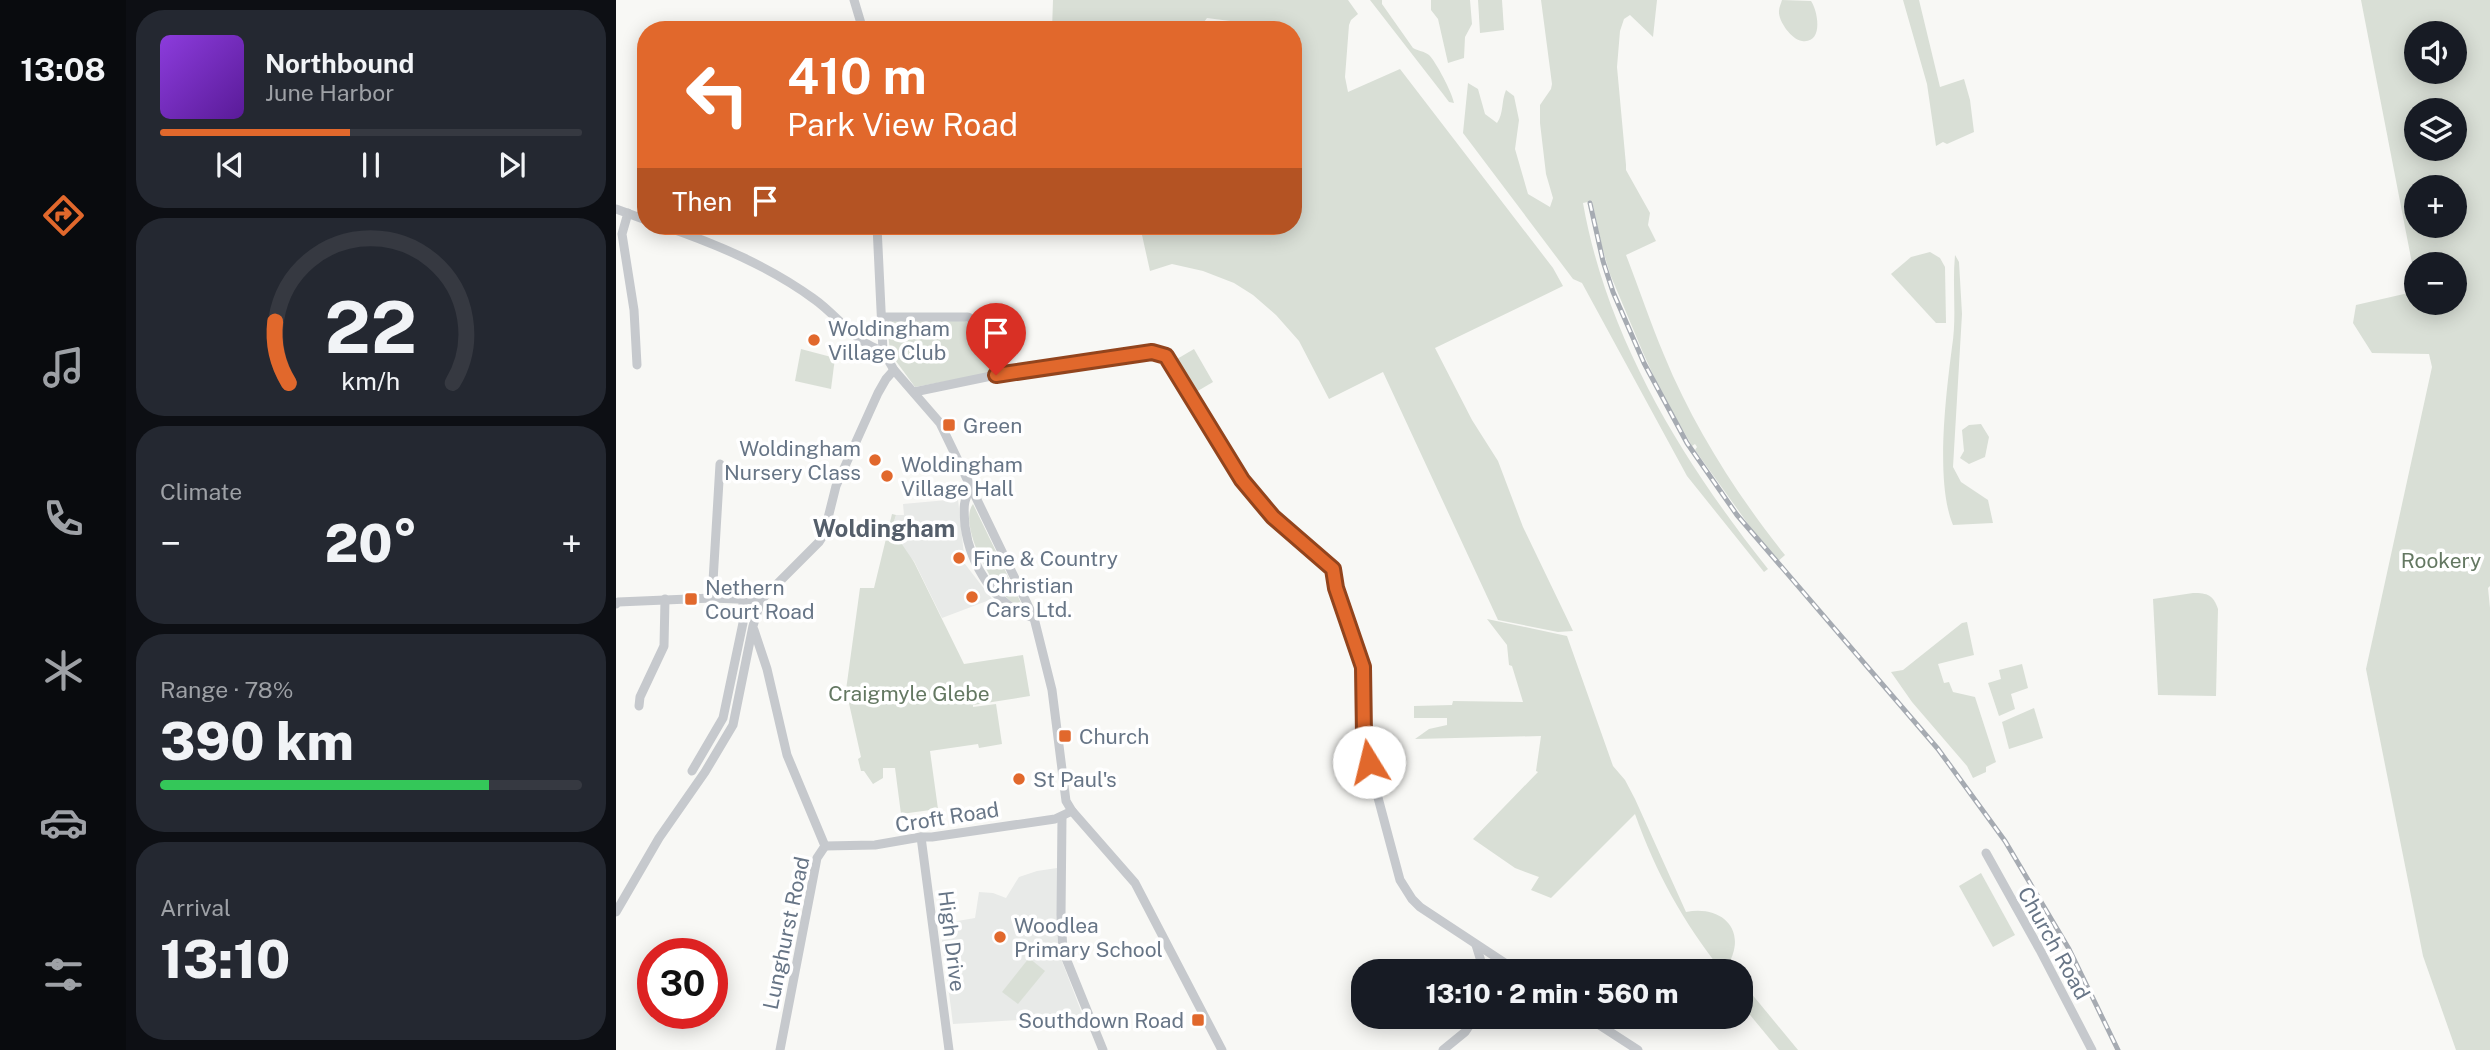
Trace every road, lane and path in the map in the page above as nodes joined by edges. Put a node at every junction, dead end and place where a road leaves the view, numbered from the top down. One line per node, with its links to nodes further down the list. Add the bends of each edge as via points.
1 (854, 0): 2 (street)
2 (860, 21)
3 (616, 209): 4 (street)
4 (628, 213): 5 (street); 11 (street, via 622,234)
5 (637, 216)
6 (689, 235): 10 (street, via 782,279)
7 (877, 235): 8 (street)
8 (882, 317): 9 (street, via 968,317); 10 (street)
9 (980, 323)
10 (883, 351): 12 (street)
11 (637, 365)
12 (894, 370): 13 (street); 19 (street, via 882,386 836,486 824,534)
13 (914, 392): 15 (street, via 940,423); 31 (street, via 1152,352 1166,356 1242,480 1273,517 1333,569 1363,667 1365,748 1400,880 1420,907)
14 (720, 464): 16 (street)
15 (971, 489): 21 (street); 21 (street, via 963,510 975,564 1015,610)
16 (712, 598): 17 (street); 18 (street)
17 (743, 598): 19 (street); 24 (street, via 743,623 723,718)
18 (665, 599): 20 (street); 23 (street, via 664,646)
19 (761, 600): 22 (street)
20 (616, 604)
21 (1034, 618): 25 (street, via 1052,690 1066,801)
22 (753, 626): 28 (street, Lunghurst Road, via 787,755); 30 (street, via 733,725)
23 (639, 706)
24 (692, 771)
25 (1072, 811): 26 (street, Croft Road); 39 (street, via 1135,883)
26 (1062, 817): 27 (street, Croft Road); 38 (street, via 1063,951)
27 (921, 837): 28 (street, Croft Road, via 875,845); 37 (street, High Drive)
28 (825, 846): 36 (street, Lunghurst Road, via 817,858)
29 (1986, 853): 42 (street, Church Road)
30 (616, 912)
31 (1476, 945): 32 (street); 33 (street)
32 (1480, 959)
33 (1498, 959)
34 (1467, 1029): 40 (street)
35 (1606, 1029): 41 (street)
36 (780, 1050)
37 (949, 1050)
38 (1102, 1050)
39 (1222, 1050)
40 (1443, 1050)
41 (1638, 1050)
42 (2092, 1050)

